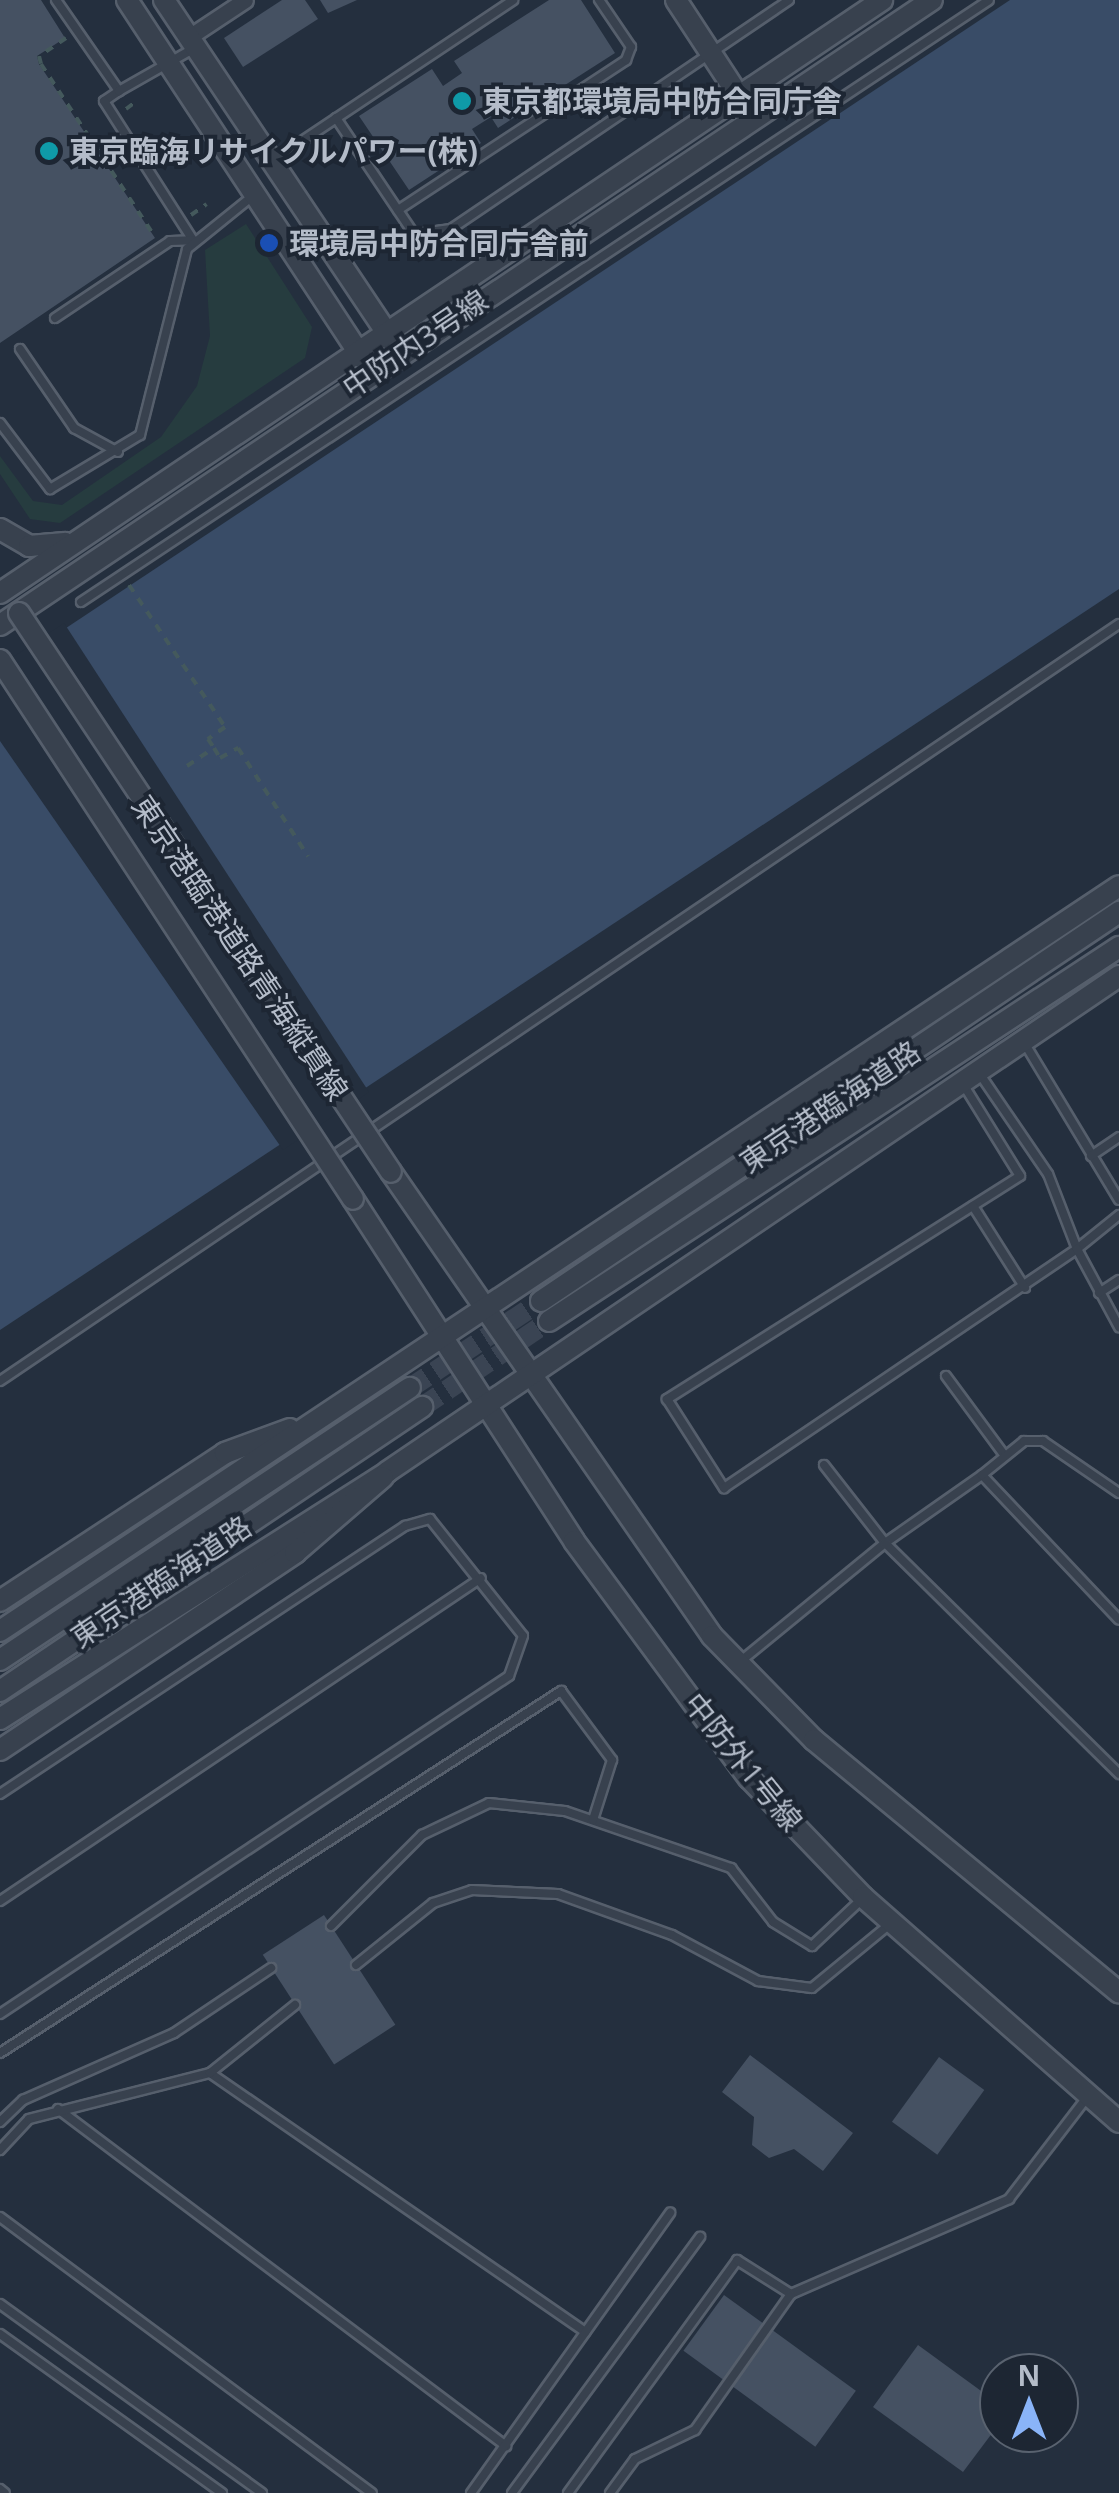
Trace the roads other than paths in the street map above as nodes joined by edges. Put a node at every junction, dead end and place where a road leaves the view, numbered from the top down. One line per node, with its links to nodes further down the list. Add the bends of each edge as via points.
1 (56, 0): 15 (lane)
2 (127, 0): 14 (street)
3 (164, 0): 12 (street)
4 (245, 0): 12 (street)
5 (513, 0): 17 (lane)
6 (599, 0): 21 (lane, via 631,48 626,60)
7 (676, 0): 13 (street)
8 (789, 0): 13 (lane)
9 (882, 0): 16 (street, 中防内3号線)
10 (932, 0): 18 (street, 中防内3号線)
11 (989, 0): 34 (lane)
12 (193, 42): 14 (lane); 19 (street)
13 (712, 54): 16 (street); 21 (lane, via 450,229 414,234)
14 (168, 61): 15 (lane); 20 (street)
15 (119, 91): 22 (lane, via 104,101)
16 (739, 96): 18 (street); 24 (street, 中防内3号線)
17 (336, 118): 19 (lane); 21 (lane)
18 (754, 118): 27 (street, 中防内3号線)
19 (272, 161): 24 (street)
20 (255, 194): 22 (lane); 25 (street)
21 (398, 210)
22 (193, 240): 23 (lane, via 170,240); 30 (lane, via 151,414)
23 (54, 318)
24 (384, 330): 25 (street, 中防内3号線); 27 (street)
25 (356, 348): 28 (street); 32 (street, 中防内3号線)
26 (20, 350): 30 (lane, via 74,428)
27 (400, 353): 28 (street, 中防内3号線)
28 (372, 372): 35 (street, 中防内3号線)
29 (0, 423): 30 (lane, via 50,489)
30 (118, 452)
31 (0, 529): 32 (street, via 28,546)
32 (72, 541): 33 (street, 中防内3号線)
33 (1, 590): 35 (street, 東京港臨港道路青海縦貫線)
34 (81, 602)
35 (19, 613): 37 (street, 中防内3号線); 54 (street, 東京港臨港道路青海縦貫線, bridge)
36 (1119, 624): 59 (lane)
37 (0, 625)
38 (0, 660): 56 (street, 東京港臨港道路青海縦貫線, bridge)
39 (1119, 886): 54 (street)
40 (1119, 912): 41 (street, 東京港臨海道路, via 545,1311)
41 (1119, 947)
42 (1119, 976): 43 (street)
43 (1022, 1040): 44 (street); 46 (lane)
44 (968, 1076): 48 (lane, via 1020,1176); 50 (lane, via 1048,1174); 58 (street)
45 (1119, 1137): 46 (lane)
46 (1091, 1156): 47 (lane)
47 (1119, 1200)
48 (973, 1206): 52 (lane); 52 (lane, via 667,1399 724,1488)
49 (1119, 1215): 50 (lane)
50 (1077, 1250): 52 (lane); 53 (lane)
51 (1119, 1280): 53 (lane)
52 (1026, 1288)
53 (1099, 1293): 55 (lane)
54 (482, 1309): 56 (street); 58 (street, 中防外1号線)
55 (1119, 1327)
56 (444, 1335): 61 (street, 中防外1号線); 63 (street)
57 (946, 1376): 64 (lane)
58 (527, 1377): 61 (street); 75 (street, 中防外1号線, via 670,1584)
59 (0, 1380)
60 (410, 1388): 74 (street, 東京港臨海道路)
61 (488, 1404): 66 (street); 82 (street, 中防外1号線, via 574,1541 749,1778)
62 (422, 1407): 76 (street, 東京港臨海道路)
63 (320, 1418): 71 (street, via 225,1453); 73 (street)
64 (1005, 1456): 67 (lane); 68 (lane, via 1024,1441 1043,1441)
65 (824, 1465): 69 (lane)
66 (387, 1472): 77 (street); 78 (street, via 371,1496 310,1543)
67 (982, 1475): 69 (lane); 72 (lane)
68 (1119, 1493)
69 (885, 1543): 75 (lane); 79 (lane)
70 (481, 1578): 80 (lane, via 430,1519 404,1526); 83 (lane); 90 (lane, via 523,1636 510,1676)
71 (0, 1601)
72 (1119, 1620)
73 (0, 1632)
74 (0, 1660)
75 (738, 1663): 88 (street, 中防外1号線, via 814,1740)
76 (0, 1690)
77 (0, 1719)
78 (0, 1750)
79 (1119, 1774)
80 (0, 1794)
81 (593, 1820): 82 (lane, via 731,1868 773,1922 812,1946); 85 (lane, via 464,1808 422,1835); 91 (lane, via 612,1760 561,1690)
82 (864, 1897): 84 (street, 中防外1号線)
83 (0, 1900)
84 (891, 1922): 86 (lane, via 812,1988 758,1981 672,1935 558,1894 472,1890 433,1904); 93 (street, 中防外1号線)
85 (331, 1926)
86 (356, 1965)
87 (271, 1968): 95 (lane, via 174,2033 23,2100)
88 (1119, 1992)
89 (295, 2005): 92 (lane)
90 (0, 2014)
91 (0, 2053)
92 (210, 2073): 94 (lane); 103 (lane)
93 (1088, 2096): 96 (street, 中防外1号線); 101 (lane, via 1009,2198)
94 (58, 2109): 97 (lane, via 29,2119); 105 (lane)
95 (0, 2122)
96 (1119, 2122)
97 (0, 2150)
98 (670, 2213): 103 (lane)
99 (0, 2217): 108 (lane)
100 (700, 2236): 110 (lane)
101 (791, 2294): 111 (lane, via 736,2260); 112 (lane, via 695,2430 636,2459)
102 (0, 2304): 107 (lane)
103 (585, 2332): 105 (lane)
104 (0, 2334): 106 (lane)
105 (506, 2446): 109 (lane)
106 (222, 2493)
107 (262, 2493)
108 (372, 2493)
109 (472, 2493)
110 (512, 2493)
111 (568, 2493)
112 (610, 2493)

